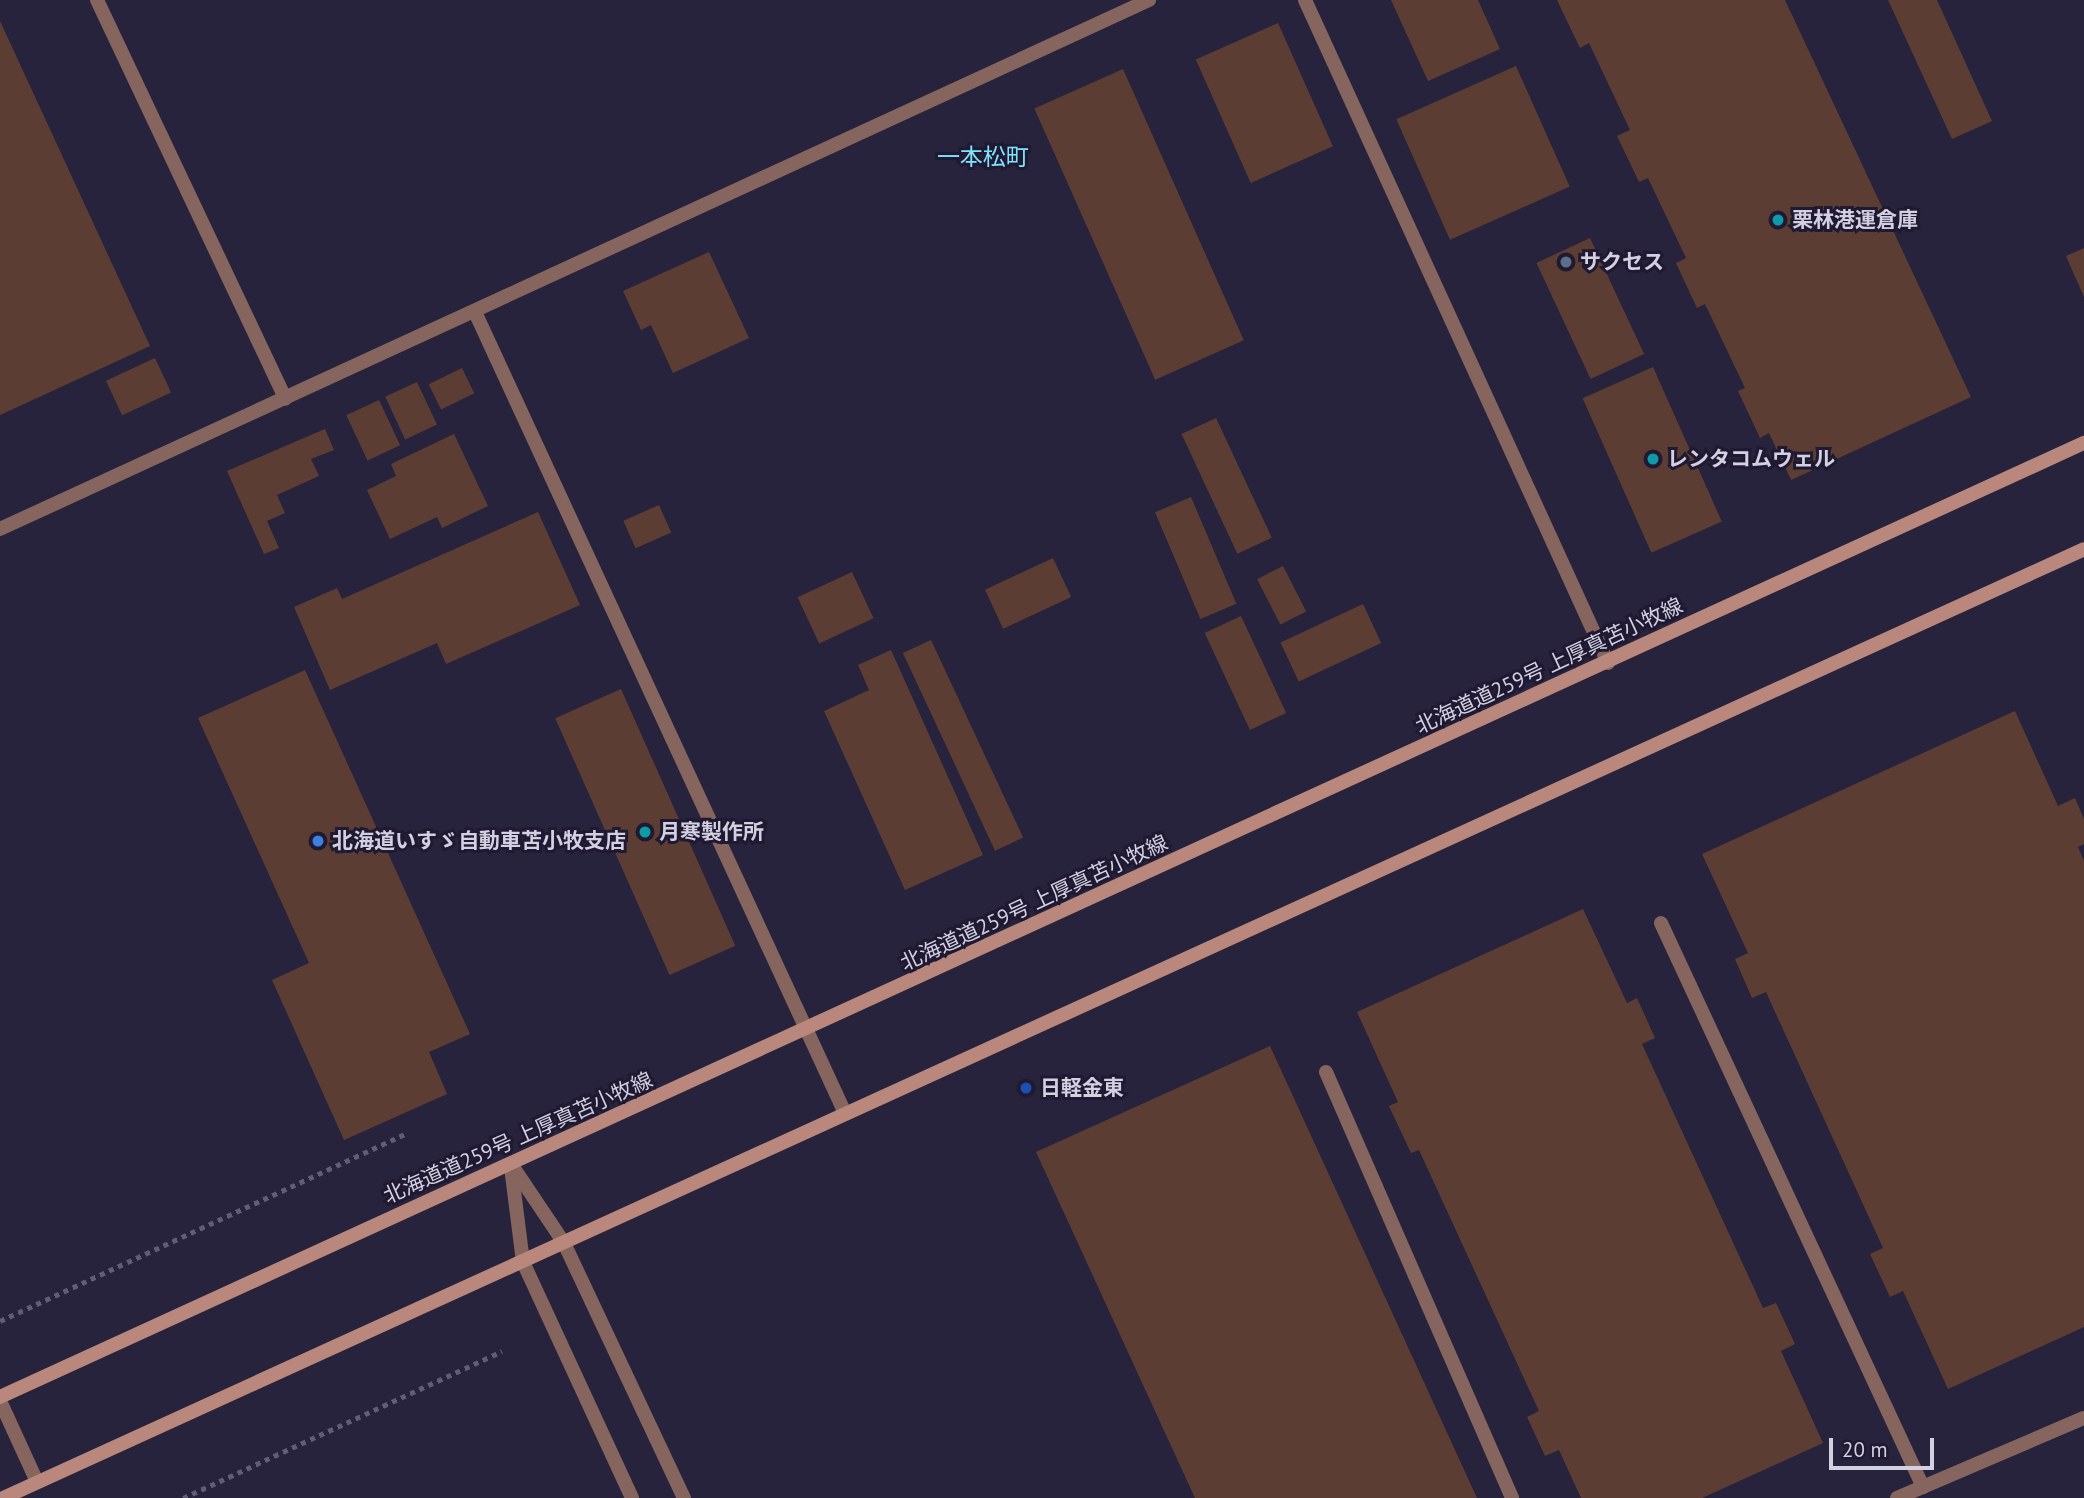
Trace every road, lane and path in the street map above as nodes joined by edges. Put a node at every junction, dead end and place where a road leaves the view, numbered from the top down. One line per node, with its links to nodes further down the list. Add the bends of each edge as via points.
1 (97, 0): 5 (street)
2 (1149, 0): 4 (street)
3 (1305, 0): 9 (street)
4 (475, 312): 5 (street); 11 (street)
5 (286, 399): 7 (street)
6 (2084, 443): 9 (main road, 北海道道259号 上厚真苫小牧線)
7 (0, 529)
8 (2084, 549): 13 (main road)
9 (1608, 663): 11 (main road, 北海道道259号 上厚真苫小牧線)
10 (1661, 923): 23 (street)
11 (806, 1031): 13 (street); 15 (main road, 北海道道259号 上厚真苫小牧線)
12 (1326, 1072): 28 (street)
13 (845, 1114): 16 (main road)
14 (405, 1134): 18 (path)
15 (511, 1164): 16 (street); 17 (street); 20 (main road, 北海道道259号 上厚真苫小牧線)
16 (564, 1243): 17 (main road); 27 (street)
17 (523, 1262): 22 (main road); 26 (street)
18 (0, 1321)
19 (502, 1351): 25 (path)
20 (0, 1399): 22 (street)
21 (2084, 1418): 23 (street)
22 (37, 1482): 24 (main road)
23 (1923, 1487): 29 (street)
24 (3, 1498)
25 (183, 1498)
26 (632, 1498)
27 (684, 1498)
28 (1512, 1498)
29 (1898, 1498)

